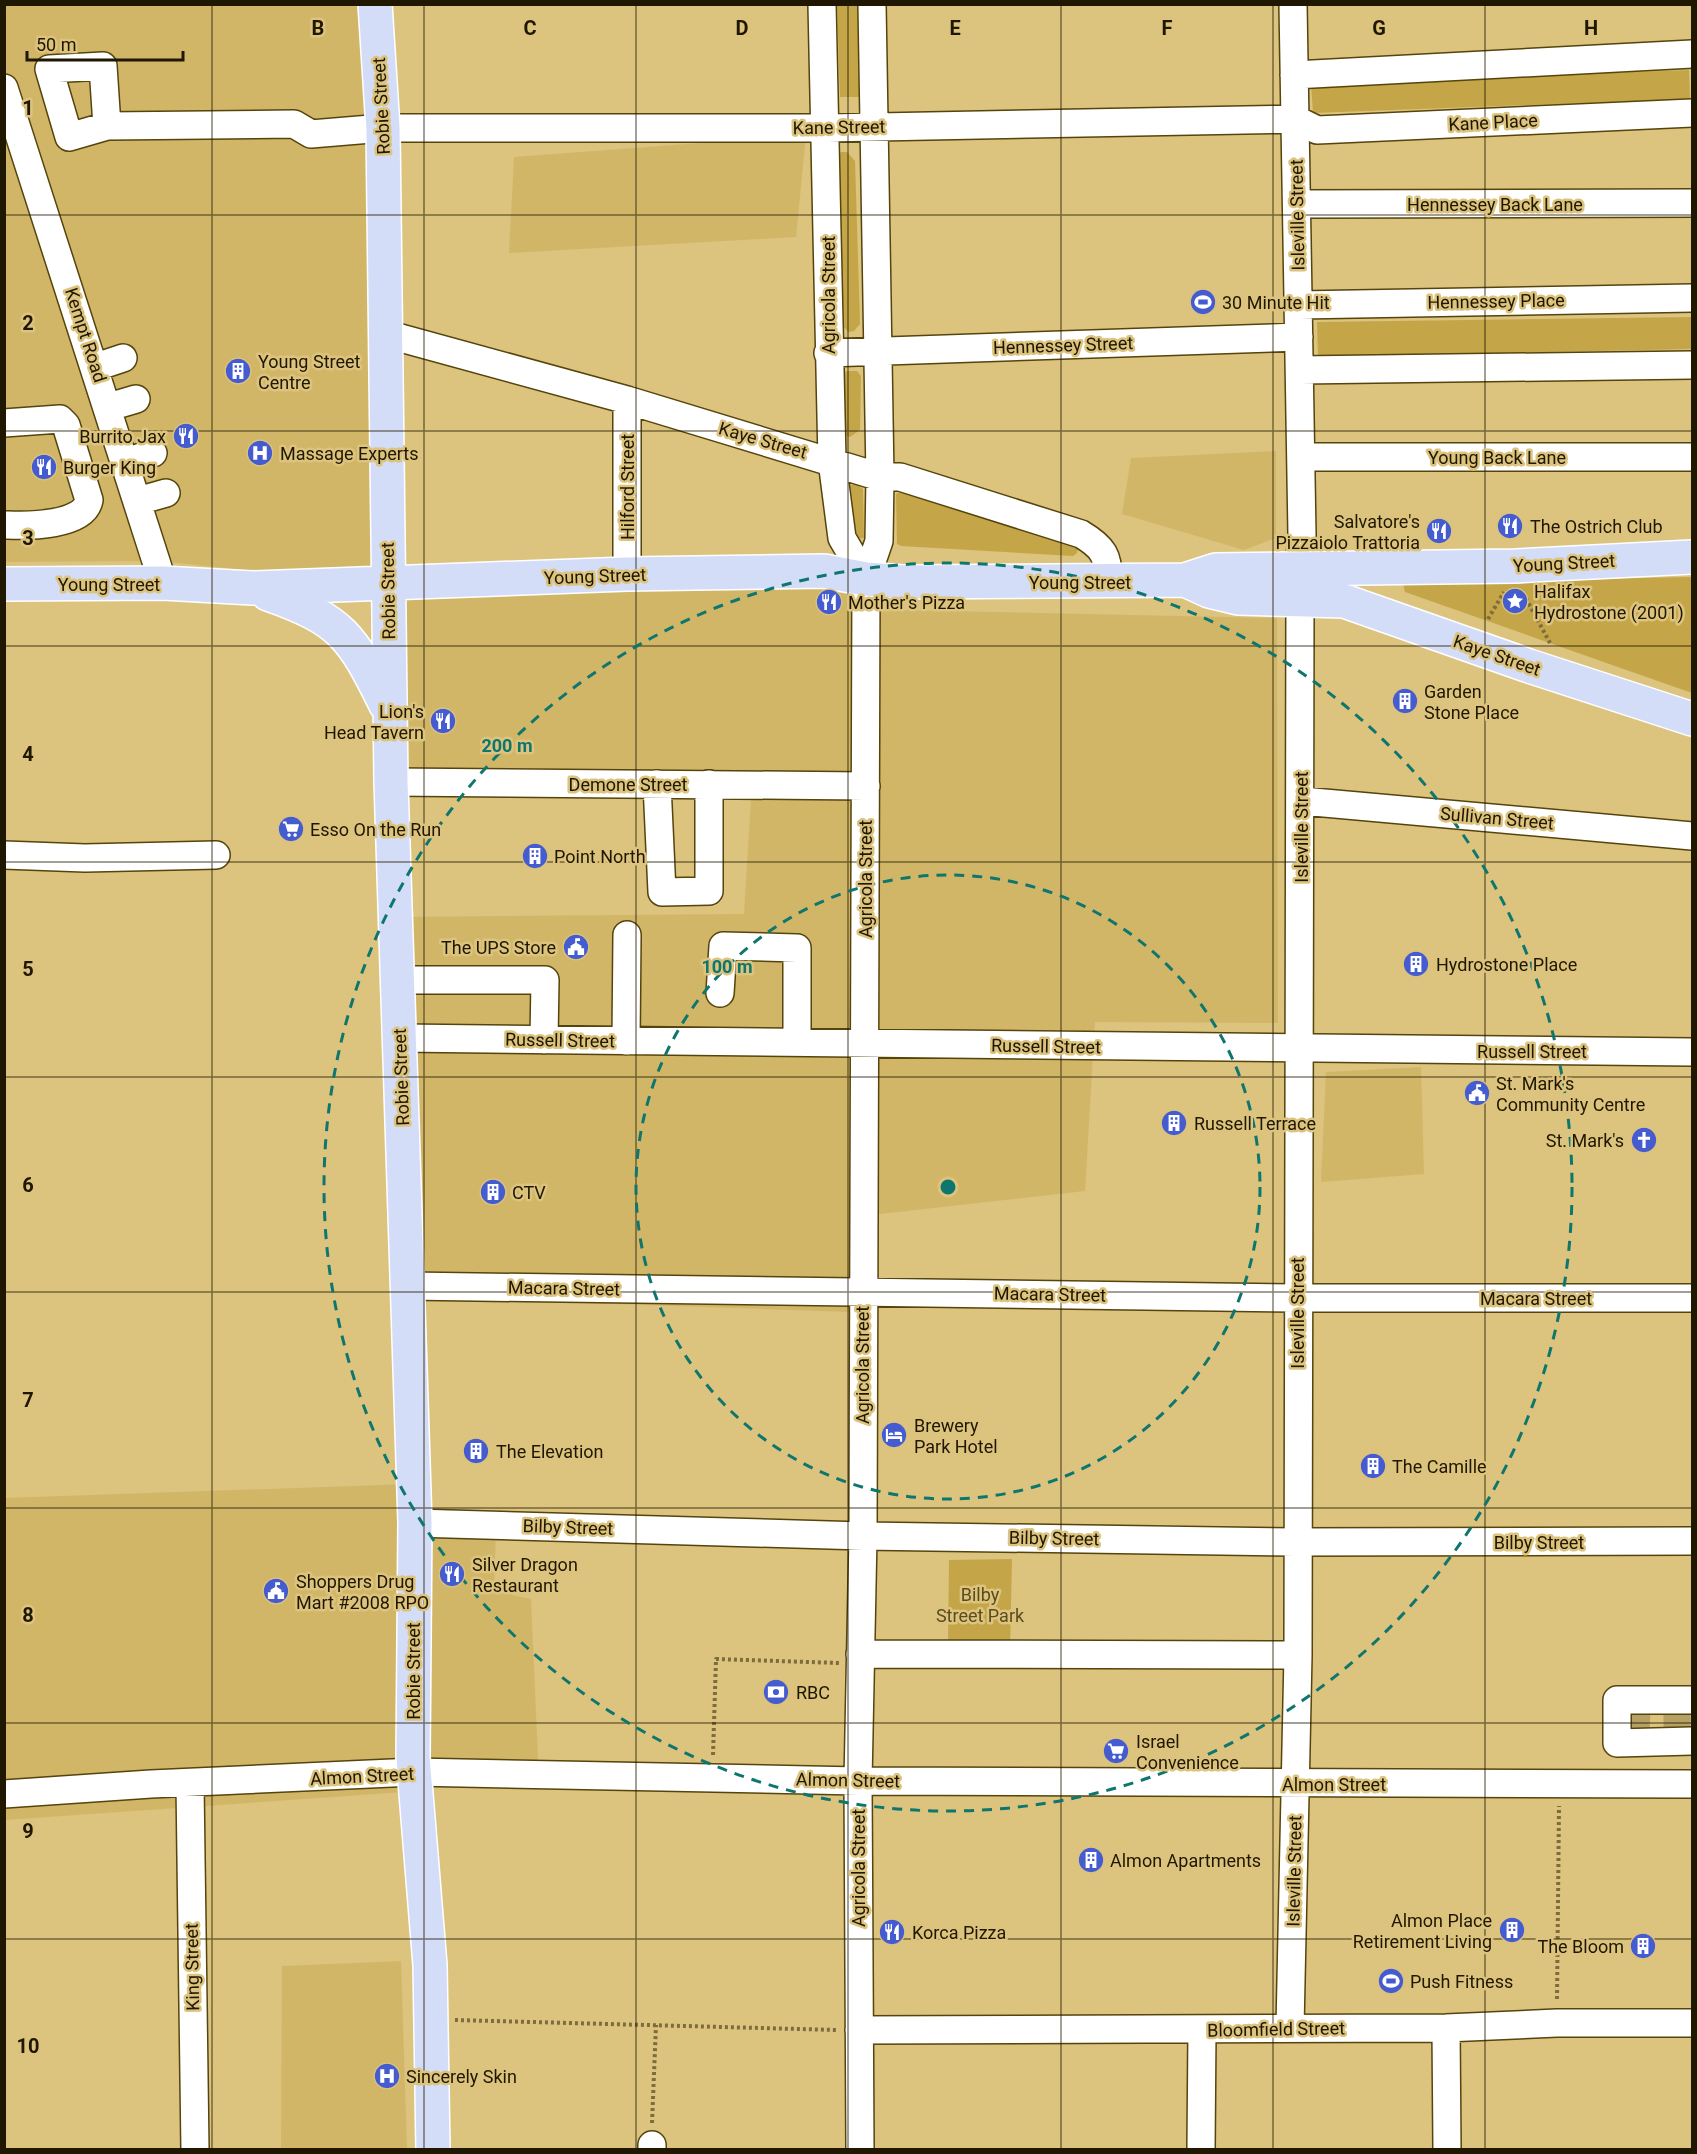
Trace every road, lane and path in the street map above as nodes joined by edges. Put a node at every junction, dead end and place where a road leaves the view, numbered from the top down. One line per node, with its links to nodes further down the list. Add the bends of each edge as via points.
1 (375, 4): 12 (main road, Robie Street)
2 (822, 4): 13 (street, Agricola Street)
3 (872, 4): 11 (street, Agricola Street)
4 (1293, 4): 6 (street, Isleville Street)
5 (1692, 54): 6 (street)
6 (1294, 75): 9 (street, Isleville Street)
7 (4, 88): 14 (street, Kempt Road)
8 (1692, 113): 9 (street, Kane Place, via 1317,130)
9 (1295, 119): 11 (street, Kane Street); 16 (street, Isleville Street)
10 (107, 126): 12 (street, Kane Street, via 294,124 311,134)
11 (876, 127): 13 (street, Kane Street); 21 (street, Agricola Street)
12 (383, 128): 13 (street, Kane Street); 19 (main road, Robie Street)
13 (827, 128): 22 (street, Agricola Street)
14 (13, 144): 25 (street, Kempt Road)
15 (1692, 203): 16 (street, Hennessey Back Lane)
16 (1297, 204): 18 (street, Isleville Street)
17 (1692, 298): 18 (street, Hennessey Place)
18 (1299, 305): 20 (street, Isleville Street)
19 (387, 334): 28 (street, Kaye Street); 47 (main road, Robie Street)
20 (1299, 337): 21 (street, Hennessey Street); 26 (street, Isleville Street)
21 (879, 351): 22 (street, Hennessey Street); 36 (street, Agricola Street)
22 (828, 353): 34 (street, Agricola Street)
23 (123, 358): 25 (street)
24 (1692, 365): 26 (street)
25 (96, 367): 29 (street, Kempt Road)
26 (1300, 370): 32 (street, Isleville Street)
27 (136, 399): 29 (street)
28 (627, 400): 34 (street, Kaye Street); 41 (street, Hilford Street)
29 (109, 407): 35 (street, Kempt Road)
30 (4, 423): 39 (street, via 60,419 66,424 89,500 81,513 45,524)
31 (153, 453): 35 (street)
32 (1301, 457): 33 (street, Young Back Lane); 48 (street, Isleville Street)
33 (1692, 457)
34 (832, 461): 36 (street, Kaye Street); 43 (street, Agricola Street, via 842,538)
35 (126, 462): 38 (street, Kempt Road)
36 (880, 477): 43 (street, Agricola Street, via 879,541); 44 (street, Kaye Street, via 900,477 1081,534 1098,545 1109,565)
37 (166, 493): 38 (street)
38 (138, 501): 45 (street, Kempt Road)
39 (7, 525)
40 (1692, 557): 42 (main road, Young Street)
41 (627, 574): 43 (main road, Young Street, via 824,572); 47 (main road, Young Street)
42 (1515, 577): 48 (main road, Young Street); 50 (path); 51 (path)
43 (866, 579): 44 (main road, Young Street); 57 (street, Agricola Street)
44 (1108, 582): 48 (main road, Young Street, via 1185,580 1216,570)
45 (163, 583): 46 (main road, Young Street); 49 (main road, Young Street)
46 (4, 584)
47 (387, 584): 49 (main road, Young Street); 52 (main road, Robie Street)
48 (1299, 584): 53 (main road, Kaye Street); 58 (street, Isleville Street)
49 (252, 588): 52 (main road, via 304,606 328,620 360,652)
50 (1488, 620)
51 (1550, 643)
52 (391, 715): 54 (main road, Robie Street)
53 (1692, 719)
54 (391, 782): 55 (street, Demone Street); 65 (main road, Robie Street)
55 (657, 784): 56 (street, Demone Street); 56 (street, via 662,892 709,891)
56 (708, 784): 57 (street, Demone Street)
57 (866, 786): 71 (street, Agricola Street)
58 (1302, 801): 59 (street, Sullivan Street); 72 (street, Isleville Street)
59 (1692, 836)
60 (4, 841): 63 (street, via 69,845)
61 (4, 855): 63 (street)
62 (216, 855): 63 (street)
63 (86, 858)
64 (627, 935): 69 (street)
65 (398, 980): 67 (main road, Robie Street); 68 (street, via 545,980)
66 (720, 993): 70 (street, via 723,946 796,948)
67 (400, 1038): 68 (street, Russell Street); 74 (main road, Robie Street)
68 (544, 1040): 69 (street, Russell Street)
69 (626, 1041): 70 (street, Russell Street)
70 (797, 1042): 71 (street, Russell Street)
71 (865, 1043): 72 (street, Russell Street); 75 (street, Agricola Street)
72 (1300, 1050): 73 (street, Russell Street); 76 (street, Isleville Street)
73 (1692, 1052)
74 (408, 1286): 75 (street, Macara Street); 78 (main road, Robie Street)
75 (862, 1291): 76 (street, Macara Street); 79 (street, Agricola Street)
76 (1297, 1298): 77 (street, Macara Street); 81 (street, Isleville Street)
77 (1692, 1298)
78 (415, 1523): 79 (street, Bilby Street); 86 (main road, Robie Street)
79 (863, 1536): 81 (street, Bilby Street); 83 (street, Agricola Street)
80 (1692, 1541): 81 (street, Bilby Street)
81 (1298, 1542): 82 (street, Isleville Street)
82 (1298, 1655): 83 (street); 90 (street, Isleville Street)
83 (860, 1659): 87 (path, via 716,1659); 88 (street, Agricola Street)
84 (1682, 1720): 85 (street); 85 (street); 93 (street)
85 (1637, 1721): 92 (street)
86 (414, 1772): 87 (street, Almon Street); 89 (street, Almon Street); 95 (main road, Robie Street, via 430,1965)
87 (713, 1777): 88 (street, Almon Street)
88 (858, 1781): 90 (street, Almon Street); 101 (street, Agricola Street)
89 (190, 1784): 94 (street, Almon Street); 104 (street, King Street)
90 (1296, 1784): 91 (street, Almon Street); 99 (street, Isleville Street)
91 (1560, 1784): 92 (street, Almon Street); 96 (path)
92 (1634, 1784): 93 (street, Almon Street)
93 (1686, 1784)
94 (4, 1794)
95 (430, 2019): 98 (path); 105 (main road, Robie Street)
96 (1557, 2023): 97 (street, Bloomfield Street); 100 (street, Bloomfield Street)
97 (1692, 2023)
98 (656, 2025): 101 (path); 103 (path)
99 (1290, 2027): 100 (street, Bloomfield Street); 102 (street, Bloomfield Street)
100 (1446, 2028): 108 (street)
101 (859, 2030): 102 (street, Bloomfield Street); 106 (street, Agricola Street)
102 (1202, 2030): 107 (street)
103 (652, 2147)
104 (195, 2150)
105 (433, 2150)
106 (860, 2150)
107 (1201, 2150)
108 (1447, 2150)

